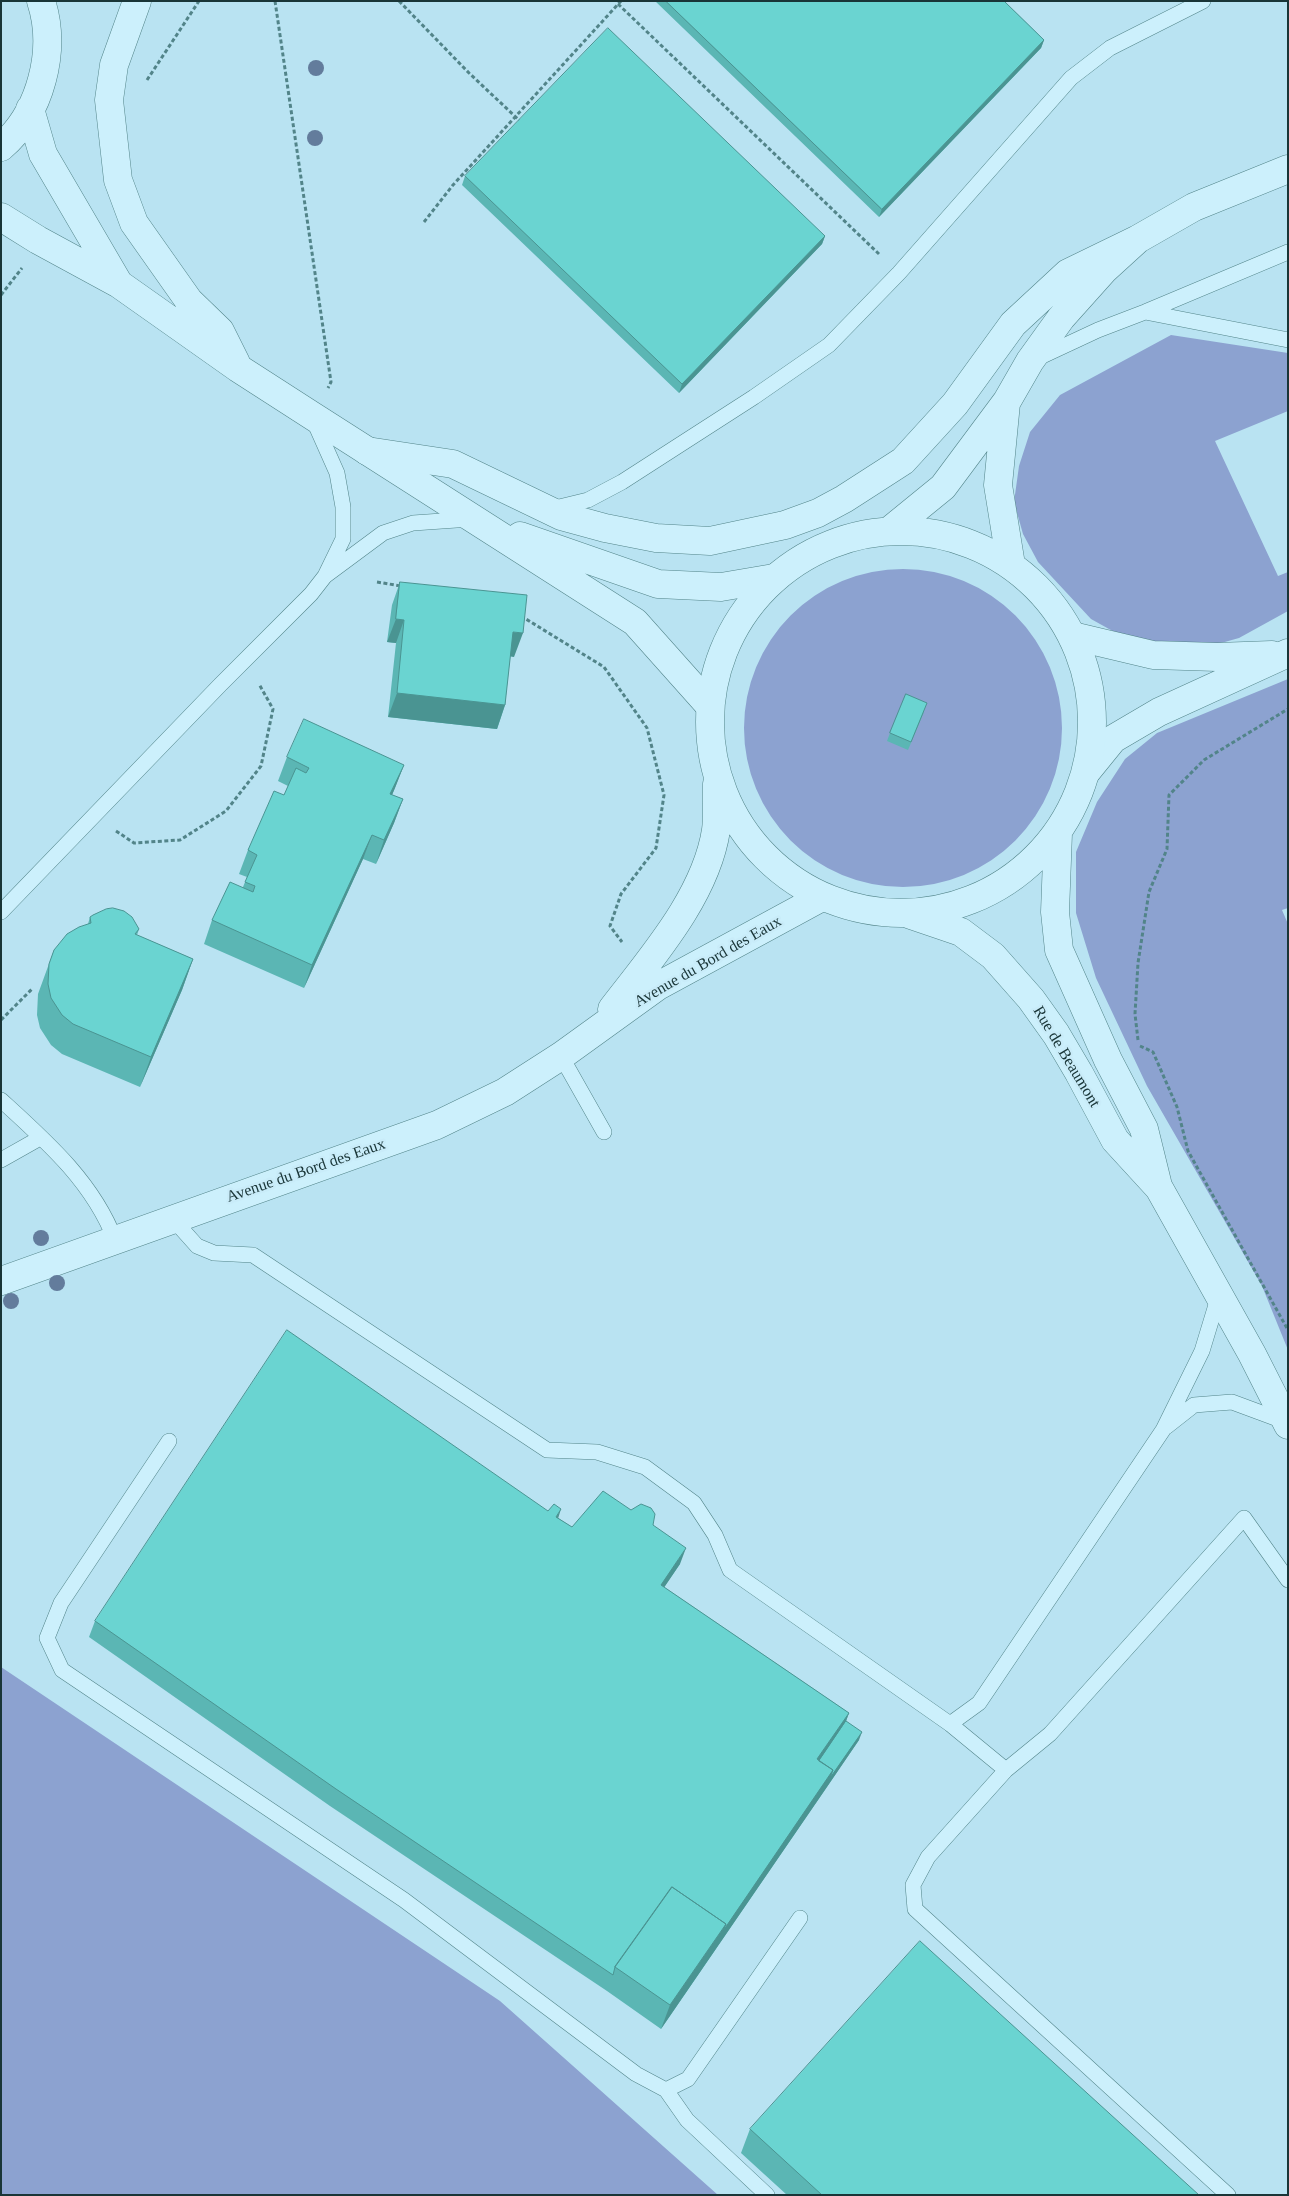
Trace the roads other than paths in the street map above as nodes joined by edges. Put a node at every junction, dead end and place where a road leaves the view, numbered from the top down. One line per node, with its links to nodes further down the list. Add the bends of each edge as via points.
1 (41, 1): 5 (street)
2 (63, 1): 5 (street)
3 (137, 1): 16 (street, via 114,64 109,100 118,180 134,223 189,301 220,332)
4 (1202, 1): 20 (lane, via 1110,48 1071,78 899,273 829,345 622,482 588,500)
5 (46, 48): 6 (street, via 43,80)
6 (30, 109): 7 (street, via 23,123); 12 (street, via 43,154)
7 (1, 147)
8 (1288, 169): 10 (street, via 1194,207)
9 (1, 217): 12 (street)
10 (1138, 239): 15 (street, via 1104,270 1061,318); 20 (street, via 1068,273 1013,324 955,404 903,461 818,513 785,525 710,541 656,538 605,528)
11 (1288, 252): 13 (lane)
12 (118, 284): 16 (street)
13 (1146, 312): 14 (lane); 15 (lane)
14 (1288, 340)
15 (1030, 362): 17 (street)
16 (238, 368): 18 (street)
17 (1007, 401): 22 (street, via 943,487); 23 (street, via 998,485)
18 (311, 415): 19 (street); 24 (lane, via 337,473 343,506 343,539)
19 (367, 452): 20 (street, via 453,464); 21 (street)
20 (548, 510)
21 (473, 519): 24 (lane, via 414,523 383,534); 25 (street, via 658,584 721,587); 28 (street, via 635,622)
22 (889, 531): 23 (street, via 953,538 983,549); 25 (street, via 828,545)
23 (1011, 565): 26 (street, via 1051,603)
24 (326, 576): 33 (lane)
25 (774, 578): 28 (street, via 749,604 730,635 716,669)
26 (1073, 636): 27 (street, via 1153,655); 29 (street, via 1086,668 1092,702 1093,737)
27 (1286, 654): 29 (street, via 1159,712 1113,739)
28 (709, 705): 30 (street, via 709,742)
29 (1087, 771): 31 (street, via 1076,804)
30 (717, 778): 32 (street, via 740,827 776,868); 35 (street, Avenue du Bord des Eaux, via 716,830 704,874 676,923)
31 (1058, 834): 34 (street, via 1028,866 992,892 951,908); 41 (street, Rue de Beaumont, via 1055,912 1059,950 1108,1060 1144,1128)
32 (822, 897): 34 (street, via 859,910); 35 (street, Avenue du Bord des Eaux, via 658,986)
33 (1, 912)
34 (907, 914): 41 (street, Rue de Beaumont, via 961,932 992,956 1031,999 1056,1034 1115,1140)
35 (596, 1030): 36 (street, Avenue du Bord des Eaux)
36 (561, 1056): 38 (lane); 42 (street, Avenue du Bord des Eaux, via 505,1092 437,1125)
37 (1, 1100): 39 (lane)
38 (604, 1132)
39 (40, 1138): 40 (lane); 43 (lane, via 72,1167 94,1196)
40 (1, 1160)
41 (1159, 1188): 45 (street, Rue de Beaumont)
42 (172, 1218): 43 (street, Avenue du Bord des Eaux); 50 (lane, via 197,1246 214,1253 253,1255 546,1450 597,1452 646,1467 694,1502 715,1535 730,1570)
43 (115, 1240): 44 (street, Avenue du Bord des Eaux)
44 (1, 1281)
45 (1219, 1294): 46 (street, Rue de Beaumont); 47 (lane, via 1202,1351)
46 (1287, 1424): 47 (lane, via 1232,1402 1194,1405)
47 (1163, 1430): 50 (lane, via 979,1703)
48 (169, 1441): 53 (lane, via 61,1603 46,1638 62,1670 404,1900 636,2074)
49 (1288, 1580): 51 (lane, via 1244,1518 1050,1734)
50 (950, 1724): 51 (lane)
51 (1006, 1770): 55 (lane, via 928,1857 913,1884 915,1909)
52 (800, 1918): 53 (lane, via 688,2079)
53 (666, 2090): 54 (lane, via 687,2120)
54 (767, 2195)
55 (1228, 2195)

